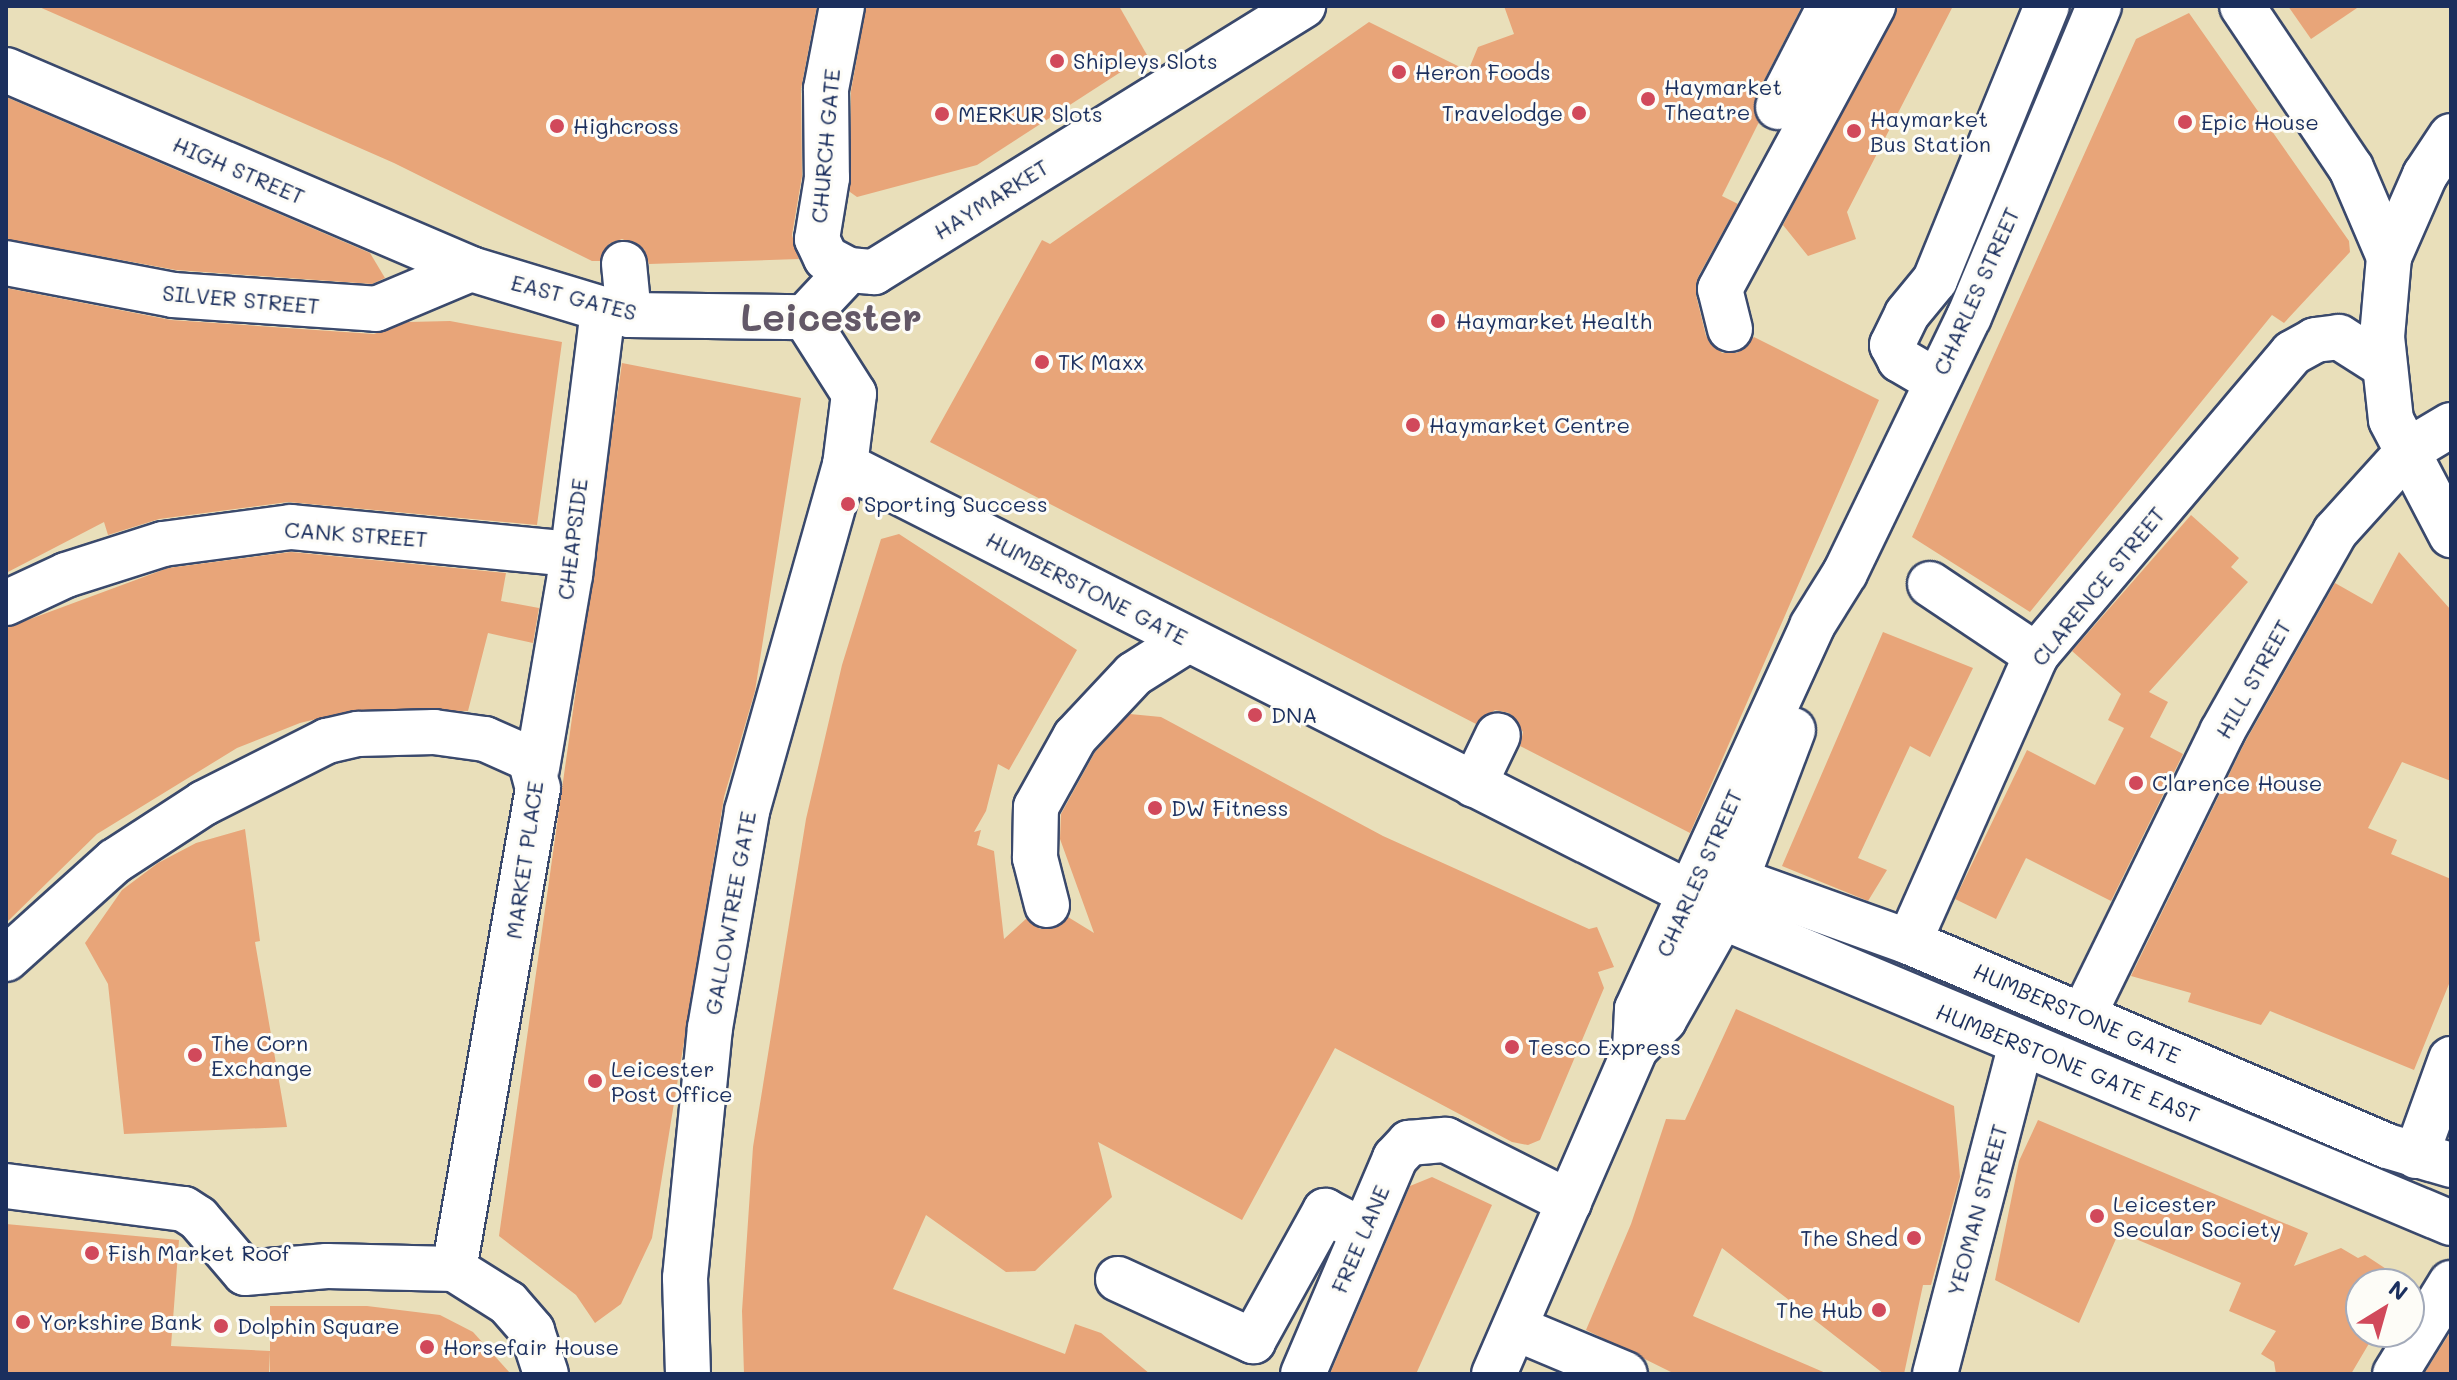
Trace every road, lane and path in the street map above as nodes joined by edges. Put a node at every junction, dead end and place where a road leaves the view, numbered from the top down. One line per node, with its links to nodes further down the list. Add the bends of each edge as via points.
1 (842, 6): 15 (street, CHURCH GATE, via 826,89 827,178 817,239 826,258)
2 (1303, 6): 15 (street, HAYMARKET, via 874,272)
3 (1830, 6): 9 (street)
4 (1873, 6): 18 (street, via 1720,289)
5 (2047, 6): 20 (street, via 1935,280 1907,314 1892,345 1900,360)
6 (2099, 6): 20 (street, CHARLES STREET, via 1969,317)
7 (2242, 6): 11 (street, via 2351,168)
8 (6, 70): 13 (street, HIGH STREET)
9 (1778, 107)
10 (2451, 136): 11 (street, via 2425,175)
11 (2389, 257): 19 (street)
12 (624, 264): 16 (street, CHEAPSIDE)
13 (471, 269): 14 (street, SILVER STREET, via 376,309 173,295); 16 (street, EAST GATES)
14 (17, 270)
15 (849, 270): 17 (street)
16 (616, 312): 17 (street, EAST GATES); 25 (street, CHEAPSIDE)
17 (805, 317): 23 (street, via 854,394)
18 (1730, 329)
19 (2383, 365): 22 (street, via 2391,420); 29 (street, CLARENCE STREET, via 2339,337 2315,340 2292,353)
20 (1936, 381): 33 (street, CHARLES STREET, via 1845,573 1812,626)
21 (2451, 425): 22 (street, HILL STREET)
22 (2409, 450): 24 (street); 37 (street, HILL STREET, via 2335,532 2222,732)
23 (845, 465): 28 (street, HUMBERSTONE GATE); 50 (street, GALLOWTREE GATE, via 747,811 710,1028 685,1278)
24 (2449, 529)
25 (570, 573): 27 (street, CANK STREET, via 291,527 59,562); 31 (street, CHEAPSIDE)
26 (1930, 584): 29 (street)
27 (6, 603)
28 (1188, 640): 32 (street, HUMBERSTONE GATE); 34 (street, via 1134,674 1075,737 1036,807 1035,858)
29 (2036, 655): 35 (street, CLARENCE STREET)
30 (1498, 735): 32 (street)
31 (537, 768): 36 (street, MARKET PLACE, via 505,745 447,734 358,734 327,741 204,803 115,861); 45 (street, MARKET PLACE, via 538,788)
32 (1474, 785): 33 (street, HUMBERSTONE GATE)
33 (1707, 892): 35 (street, HUMBERSTONE GATE); 38 (street, HUMBERSTONE GATE EAST); 42 (street, CHARLES STREET, via 1637,1009 1635,1049)
34 (1047, 905)
35 (1909, 942): 37 (street, HUMBERSTONE GATE)
36 (6, 959)
37 (2084, 1014): 40 (street, HUMBERSTONE GATE)
38 (2020, 1047): 43 (street, HUMBERSTONE GATE EAST, via 2096,1073); 54 (street, YEOMAN STREET)
39 (2451, 1059): 40 (street)
40 (2433, 1160)
41 (6, 1186): 45 (street, via 184,1209 245,1273 327,1266)
42 (1569, 1202): 44 (street, FREE LANE, via 1446,1140 1409,1143 1395,1158); 48 (street, CHARLES STREET)
43 (2451, 1223)
44 (1363, 1231): 46 (street, via 1325,1211 1253,1341); 51 (street, FREE LANE)
45 (454, 1269): 49 (street, via 508,1303 532,1331)
46 (1118, 1279)
47 (2451, 1283): 55 (street)
48 (1515, 1328): 52 (street, CHARLES STREET); 53 (street)
49 (546, 1374)
50 (688, 1374)
51 (1303, 1374)
52 (1494, 1374)
53 (1625, 1374)
54 (1935, 1374)
55 (2395, 1374)

